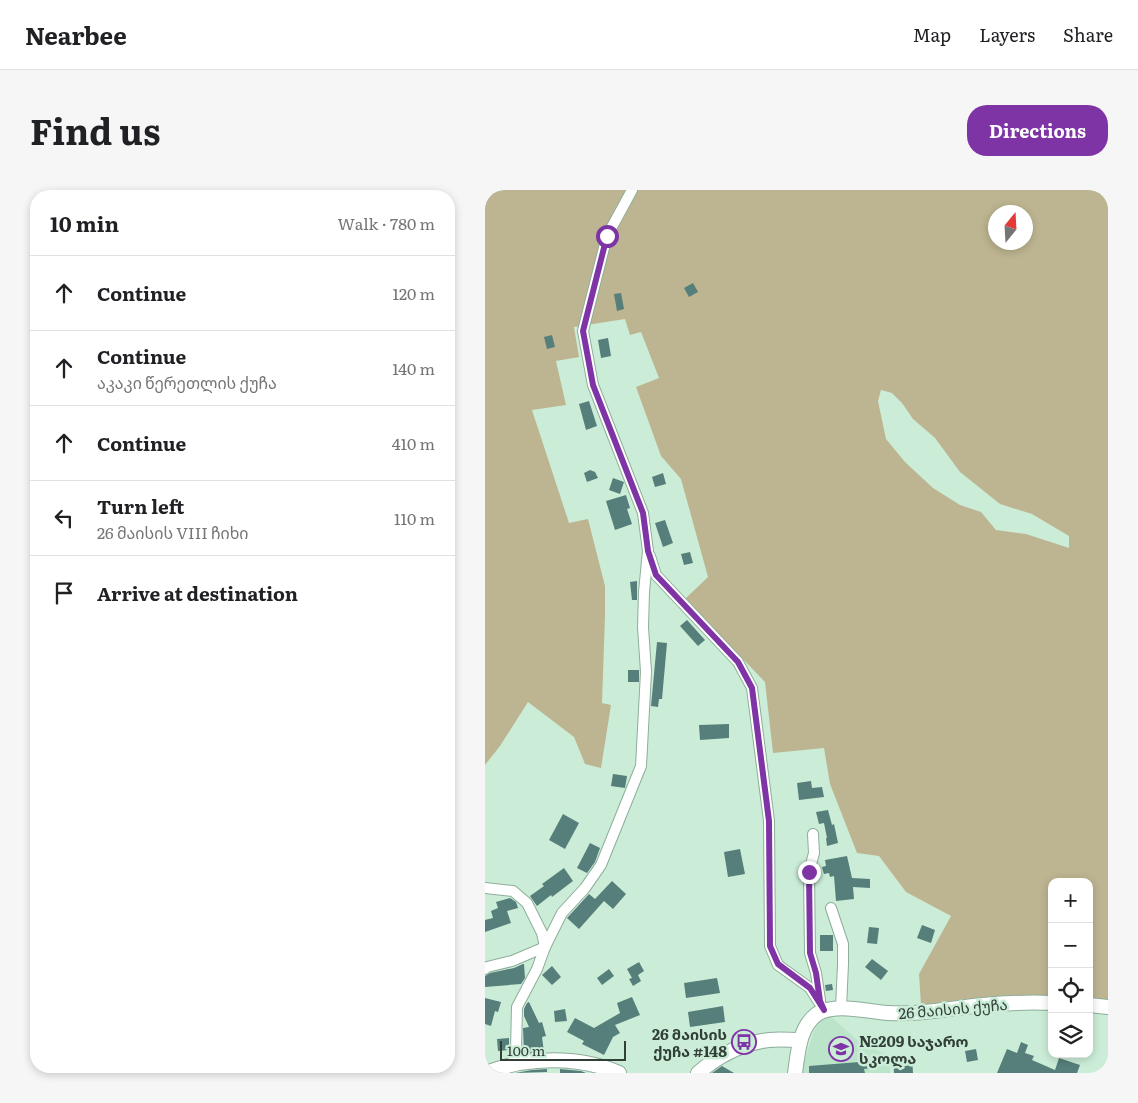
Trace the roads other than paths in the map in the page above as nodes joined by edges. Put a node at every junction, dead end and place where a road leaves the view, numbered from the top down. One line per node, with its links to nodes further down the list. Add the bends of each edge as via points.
1 (632, 190): 2 (street, via 607,236 583,331 593,385 643,513)
2 (648, 551): 6 (street, via 644,592 646,672 641,766 601,865 562,913); 12 (street, via 656,575 738,662 752,688 769,821 770,946 778,964 810,988)
3 (813, 834): 12 (street, via 814,853 809,872 810,953)
4 (485, 888): 6 (street, via 513,891 527,903 542,933)
5 (831, 908): 11 (street, via 843,944)
6 (545, 947): 7 (street); 14 (street, via 517,1007 515,1050)
7 (485, 969)
8 (1048, 1003): 11 (main road, 26 მაისის ქუჩა, via 1014,1002 917,1013)
9 (1093, 1005): 10 (main road)
10 (1108, 1006)
11 (841, 1008): 12 (main road, 26 მაისის ქუჩა)
12 (824, 1010): 13 (main road, via 810,1022)
13 (800, 1040): 17 (main road, via 768,1040 748,1045 722,1055); 18 (main road)
14 (518, 1063): 15 (main road); 16 (main road, via 559,1060 587,1063)
15 (485, 1073)
16 (619, 1073)
17 (698, 1073)
18 (795, 1073)

